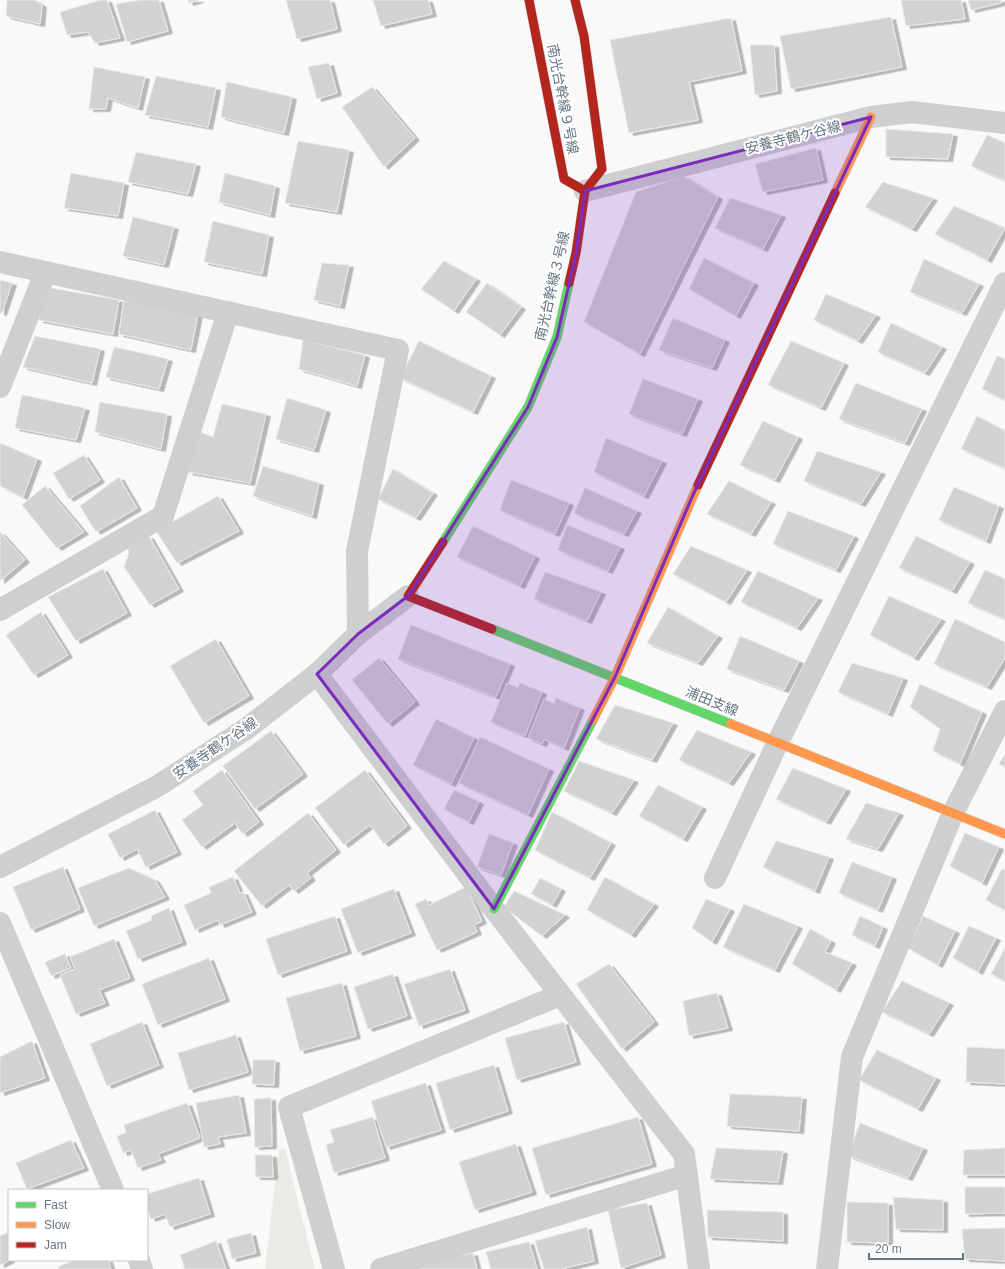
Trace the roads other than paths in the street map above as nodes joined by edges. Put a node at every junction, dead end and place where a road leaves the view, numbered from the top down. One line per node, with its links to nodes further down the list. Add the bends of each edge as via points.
1 (529, 0): 5 (street, 南光台幹線９号線, via 564,180)
2 (576, 0): 5 (street, 南光台幹線３号線, via 584,36 602,169)
3 (871, 118): 4 (street, 安養寺鶴ケ谷線, via 912,112); 5 (street, 安養寺鶴ケ谷線); 15 (street, via 693,495)
4 (1005, 123)
5 (585, 191): 11 (street, 南光台幹線３号線, via 576,253 557,337 528,407)
6 (0, 262): 7 (street)
7 (45, 273): 9 (street); 10 (street)
8 (1005, 283): 17 (street)
9 (228, 312): 12 (street, via 163,516); 13 (street, via 398,350 357,551)
10 (0, 387)
11 (408, 596): 13 (street, 安養寺鶴ケ谷線); 15 (street, 浦田支線)
12 (0, 610)
13 (358, 634): 14 (street, 安養寺鶴ケ谷線)
14 (317, 674): 20 (street, 安養寺鶴ケ谷線, via 246,729 156,787); 22 (street)
15 (615, 678): 17 (street, 浦田支線); 22 (street)
16 (1005, 711): 18 (street)
17 (778, 742): 18 (street, 浦田支線); 21 (street)
18 (953, 813): 19 (street, 浦田支線); 30 (street, via 852,1057)
19 (1005, 834)
20 (0, 867)
21 (715, 878)
22 (494, 909): 24 (street)
23 (0, 923): 26 (street)
24 (560, 995): 25 (street, via 684,1154); 27 (street, via 290,1107)
25 (687, 1176): 28 (street); 29 (street)
26 (112, 1189)
27 (334, 1269)
28 (381, 1269)
29 (699, 1269)
30 (827, 1269)

